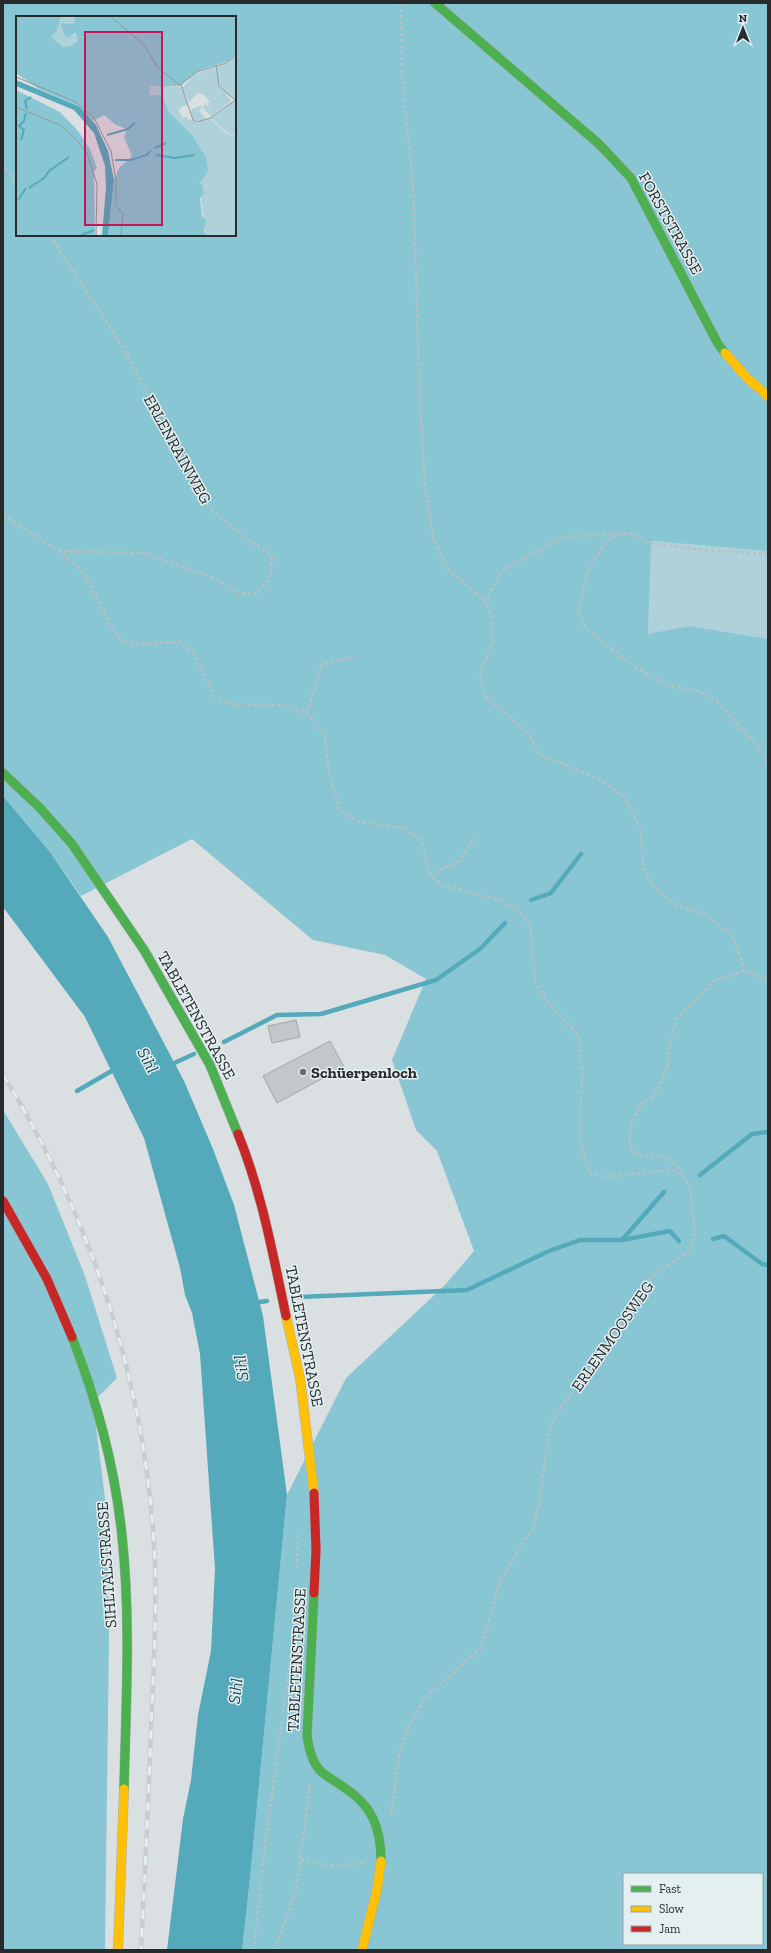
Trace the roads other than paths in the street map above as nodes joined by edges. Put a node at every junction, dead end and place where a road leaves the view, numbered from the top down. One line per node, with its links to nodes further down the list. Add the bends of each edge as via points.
1 (435, 3): 2 (street, FORSTSTRASSE, via 599,144 631,178 718,344 730,362)
2 (768, 396)
3 (3, 773): 6 (street, TABLETENSTRASSE, via 40,808 72,844 144,950 210,1065 248,1158 262,1205 292,1335 306,1419 316,1508 307,1736 312,1761 317,1768 369,1808 379,1830 381,1860 375,1900)
4 (3, 1201): 5 (street, SIHLTALSTRASSE, via 39,1264 75,1342 100,1422 117,1502 125,1573 127,1649)
5 (118, 1950)
6 (362, 1950)

